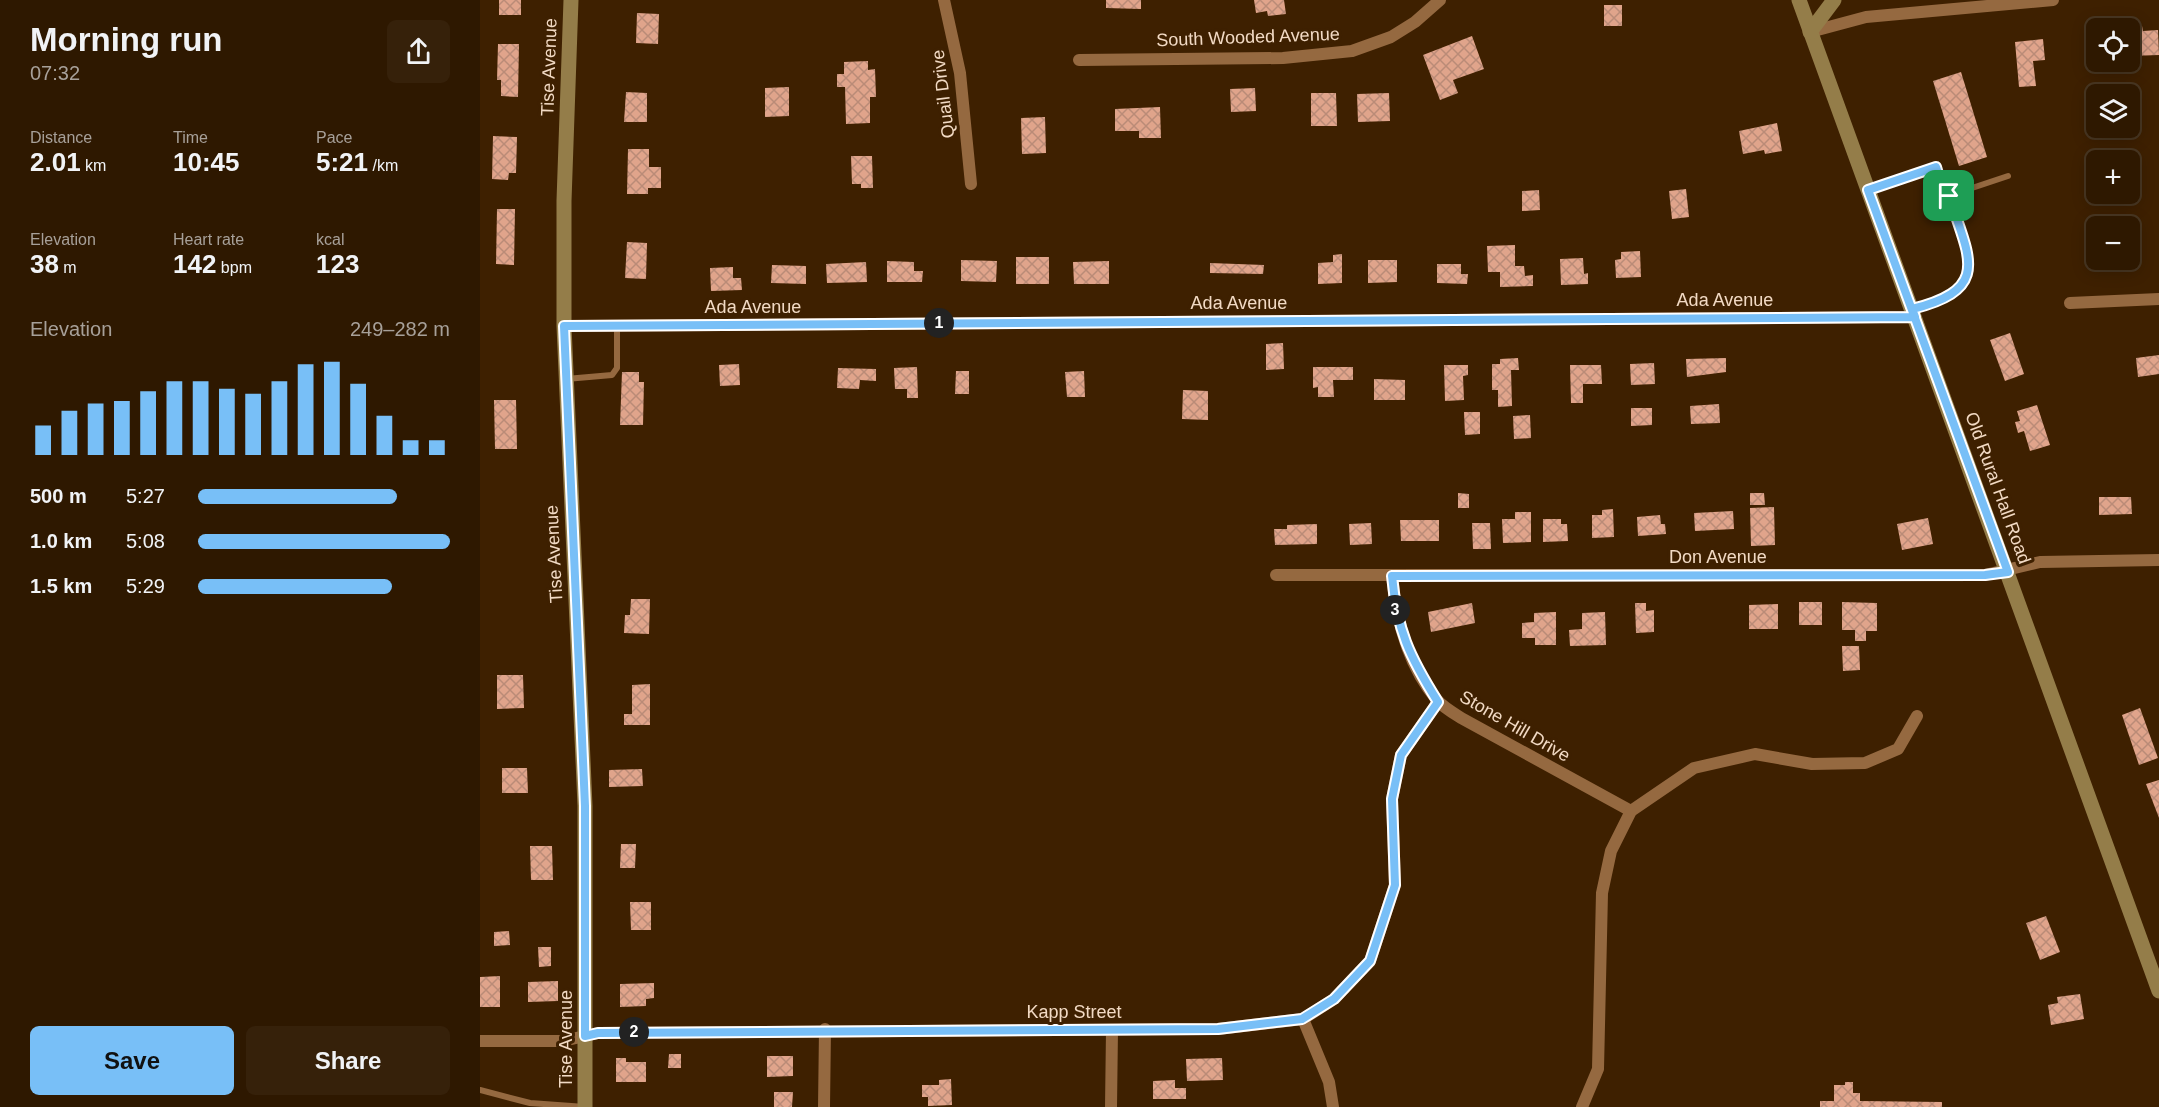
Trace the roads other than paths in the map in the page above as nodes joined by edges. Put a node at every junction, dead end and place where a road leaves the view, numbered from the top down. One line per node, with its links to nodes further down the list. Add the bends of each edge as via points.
1 (571, 0): 16 (street, Tise Avenue)
2 (944, 0): 10 (street, Quail Drive, via 960,73)
3 (1440, 0): 8 (street, South Wooded Avenue, via 1391,37 1352,51 1283,58)
4 (1799, 0): 7 (street, Old Rural Hall Road)
5 (1834, 0): 7 (street)
6 (2053, 0): 7 (street, via 1866,17)
7 (1810, 32): 11 (street, Old Rural Hall Road)
8 (1079, 60)
9 (2008, 176): 12 (lane)
10 (970, 184)
11 (1868, 190): 12 (lane, via 1936,167 1945,197); 15 (street, Old Rural Hall Road)
12 (1949, 196): 15 (lane, via 1969,264 1966,282 1950,296)
13 (2159, 299): 14 (street)
14 (2070, 303)
15 (1913, 313): 17 (street, Ada Avenue); 20 (street, Old Rural Hall Road)
16 (564, 326): 17 (street, Ada Avenue); 18 (street, Tise Avenue)
17 (617, 326): 18 (lane, via 617,368 612,375)
18 (566, 379): 30 (street, Tise Avenue, via 585,806)
19 (2159, 561): 20 (street, Don Avenue, via 2040,562)
20 (2008, 572): 22 (street, Don Avenue); 26 (street, Old Rural Hall Road)
21 (1276, 575): 22 (street, Don Avenue)
22 (1392, 576): 23 (street, Stone Hill Drive, via 1395,613 1413,663)
23 (1438, 702): 25 (street, Stone Hill Drive); 27 (street, Kapp Street, via 1401,755 1392,799 1395,885 1370,961 1334,999)
24 (1917, 716): 25 (street, via 1898,749 1865,762 1812,764 1755,754 1694,768)
25 (1631, 811): 37 (street, via 1611,852 1602,892 1598,1069)
26 (2159, 991)
27 (1302, 1019): 29 (street, Kapp Street, via 1218,1029); 36 (street, via 1329,1082)
28 (825, 1029): 29 (street, Kapp Street); 30 (street, Kapp Street); 34 (street)
29 (1112, 1030): 35 (street)
30 (585, 1036): 31 (street, Kapp Street, via 562,1041); 33 (street, Tise Avenue)
31 (480, 1041)
32 (480, 1090): 33 (lane, via 530,1102)
33 (585, 1107)
34 (824, 1107)
35 (1111, 1107)
36 (1333, 1107)
37 (1582, 1107)

